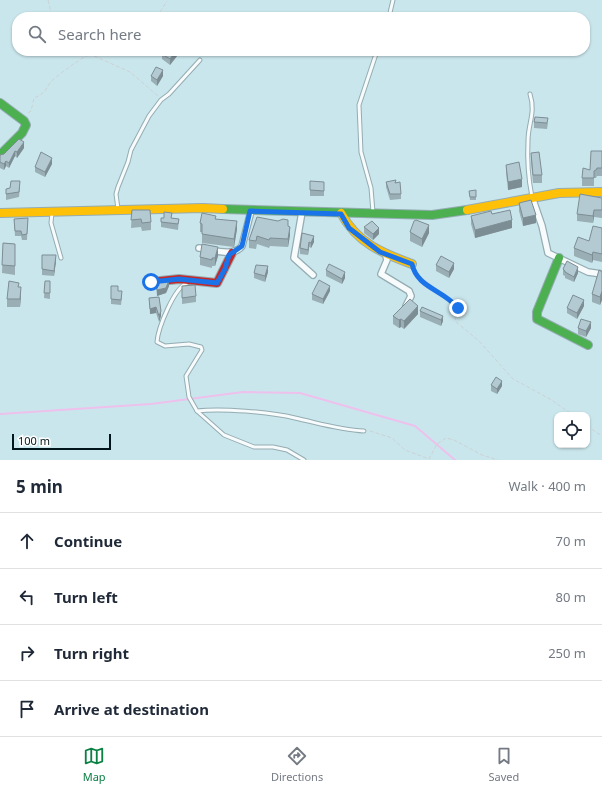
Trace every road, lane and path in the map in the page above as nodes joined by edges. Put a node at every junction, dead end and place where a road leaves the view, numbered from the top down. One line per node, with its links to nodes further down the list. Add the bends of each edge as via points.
1 (48, 0): 4 (path)
2 (393, 0): 6 (lane)
3 (167, 1): 5 (path)
4 (51, 12)
5 (160, 12)
6 (390, 12)
7 (87, 56): 14 (path, via 52,80 46,91 34,98 31,111 26,117)
8 (94, 56): 12 (path, via 130,72)
9 (375, 56): 24 (lane, via 359,105 361,152 371,188)
10 (200, 60): 12 (lane, via 169,94)
11 (530, 94): 17 (lane, via 533,112 526,167)
12 (160, 100): 18 (lane, via 131,150 116,194)
13 (0, 103): 14 (street)
14 (26, 125): 15 (street, via 22,133)
15 (0, 155)
16 (602, 192): 17 (street, via 566,192)
17 (532, 197): 24 (street, via 456,213); 29 (street, via 548,253)
18 (118, 209): 19 (street); 20 (street, via 203,208)
19 (52, 211): 21 (street); 28 (lane, via 51,223)
20 (250, 211): 22 (street); 26 (street, via 242,246)
21 (0, 212)
22 (302, 212): 23 (street); 32 (street, via 294,258)
23 (341, 214): 24 (street); 27 (street, via 349,228)
24 (373, 214)
25 (199, 248): 26 (street)
26 (232, 253): 33 (street, via 217,283)
27 (386, 256): 30 (street); 35 (street, via 387,260 381,274 409,291 411,296)
28 (61, 258)
29 (559, 258): 31 (street, via 588,272); 36 (street, via 537,312 537,319)
30 (412, 264): 38 (path, via 419,279 456,305 456,322 479,341 508,376)
31 (602, 274)
32 (313, 275)
33 (190, 281): 34 (street, via 179,279); 37 (lane, via 174,294 157,342 162,346 189,344 201,347 202,350 186,376 189,397)
34 (151, 282)
35 (406, 306)
36 (588, 345)
37 (197, 411): 40 (lane, via 219,410 279,415 339,429); 42 (lane, via 224,435 254,447 287,450)
38 (568, 412)
39 (590, 428): 41 (path)
40 (366, 431): 43 (path, via 392,438 405,450 429,459 437,444 446,438)
41 (602, 436)
42 (304, 460)
43 (498, 460)

